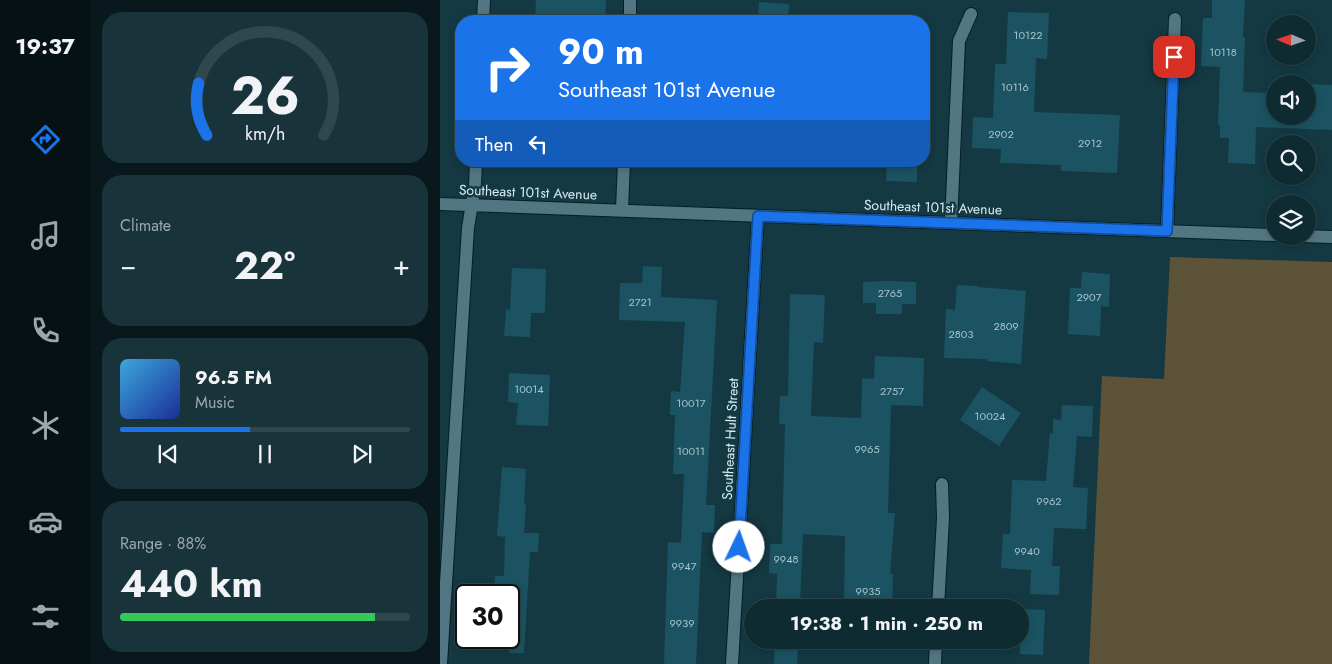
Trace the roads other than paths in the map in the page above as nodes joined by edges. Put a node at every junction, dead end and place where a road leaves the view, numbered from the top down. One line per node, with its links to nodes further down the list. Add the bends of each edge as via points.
1 (484, 0): 4 (street)
2 (630, 0): 5 (street)
3 (971, 14): 13 (street, via 959,41)
4 (483, 15)
5 (630, 15)
6 (1175, 19): 14 (street)
7 (476, 167): 10 (street)
8 (624, 167): 11 (street)
9 (440, 204): 10 (street, Southeast 101st Avenue)
10 (471, 205): 11 (street, Southeast 101st Avenue); 21 (street)
11 (622, 210): 12 (street, Southeast 101st Avenue)
12 (758, 216): 13 (street, Southeast 101st Avenue); 22 (street, Southeast Hult Street)
13 (950, 223): 14 (street, Southeast 101st Avenue)
14 (1167, 231): 15 (street, Southeast 101st Avenue)
15 (1266, 235)
16 (1316, 236): 17 (street)
17 (1332, 237)
18 (942, 484): 19 (street)
19 (938, 599)
20 (936, 649): 23 (street)
21 (441, 664)
22 (732, 664)
23 (935, 664)

